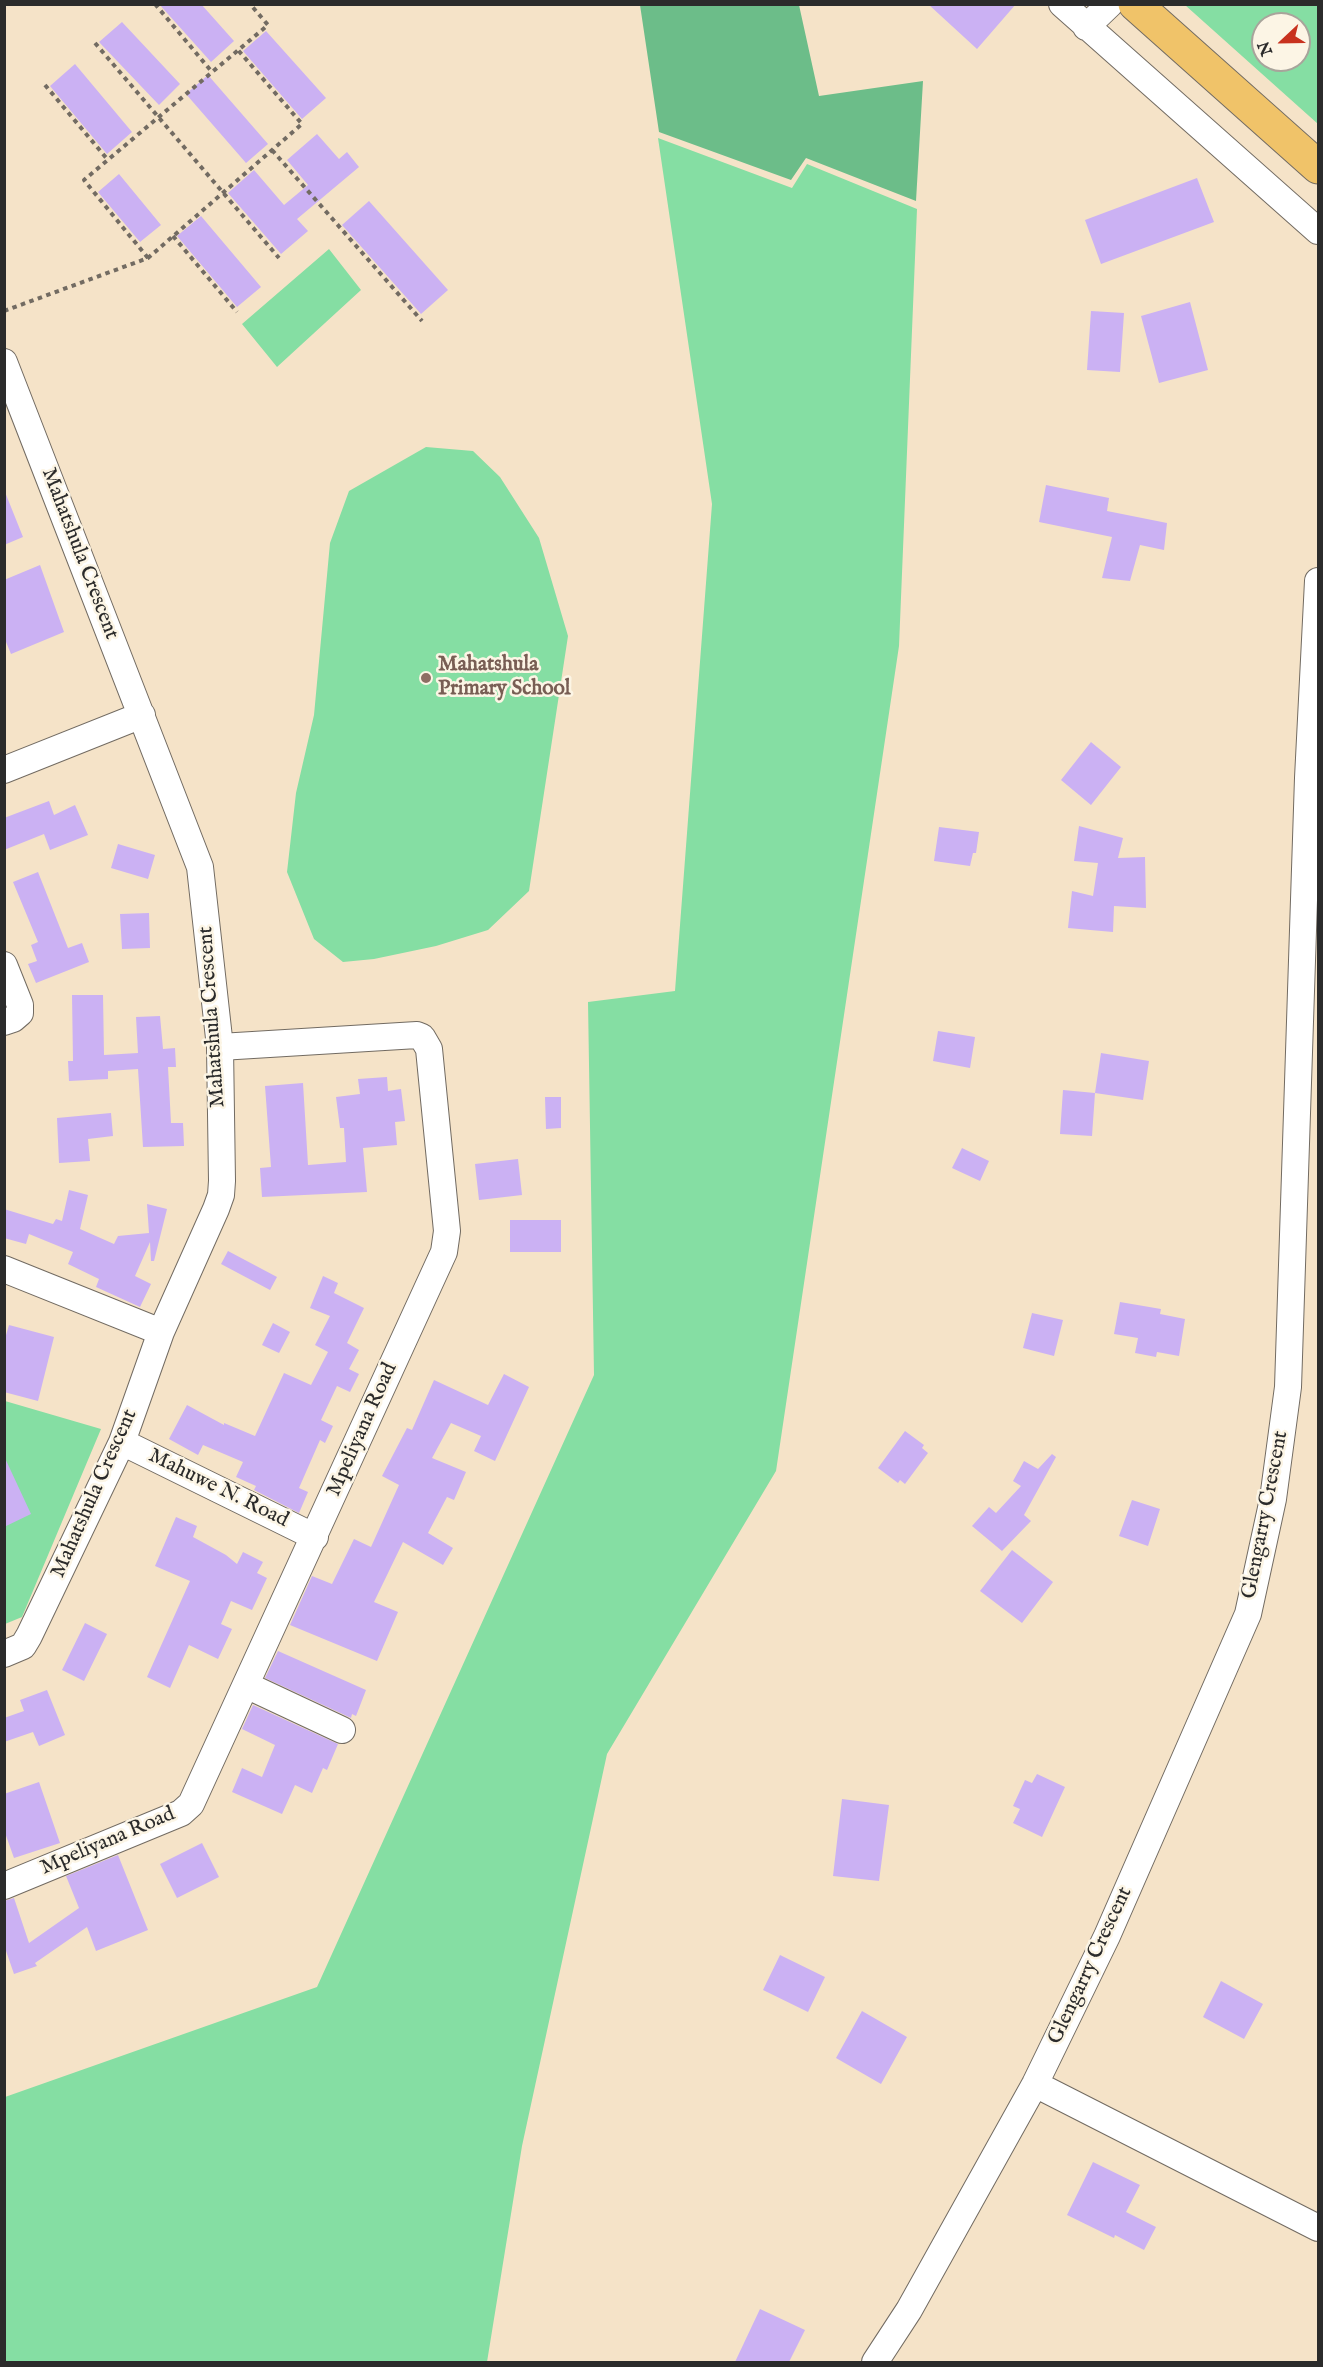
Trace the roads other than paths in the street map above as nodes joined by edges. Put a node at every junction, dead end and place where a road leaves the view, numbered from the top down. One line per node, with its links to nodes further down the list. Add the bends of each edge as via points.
1 (1062, 4): 4 (street)
2 (1110, 4): 4 (street)
3 (1135, 4): 5 (highway)
4 (1086, 27): 6 (street)
5 (1318, 167)
6 (1318, 231)
7 (4, 362): 9 (street, Mahatshula Crescent)
8 (1318, 580): 22 (street, Glengarry Crescent, via 1288,1387 1273,1499 1248,1614 1107,1936)
9 (142, 715): 10 (street); 13 (street, Mahatshula Crescent, via 200,867)
10 (4, 770)
11 (4, 965): 12 (street, via 20,1013)
12 (4, 1022)
13 (220, 1047): 15 (street, Mahatshula Crescent, via 221,1195); 17 (street, Mpeliyana Road, via 417,1035 422,1036 429,1049 447,1231 444,1252)
14 (4, 1269): 15 (street)
15 (161, 1332): 16 (street, Mahatshula Crescent)
16 (122, 1442): 17 (street, Mahuwe N. Road); 18 (street, Mahatshula Crescent, via 29,1636 23,1646)
17 (315, 1537): 19 (street, Mpeliyana Road)
18 (4, 1654)
19 (246, 1685): 20 (street); 21 (street, Mpeliyana Road, via 191,1804 181,1813)
20 (342, 1730)
21 (4, 1886)
22 (1035, 2084): 23 (street); 24 (street, Glengarry Crescent, via 909,2310)
23 (1318, 2228)
24 (875, 2362)

